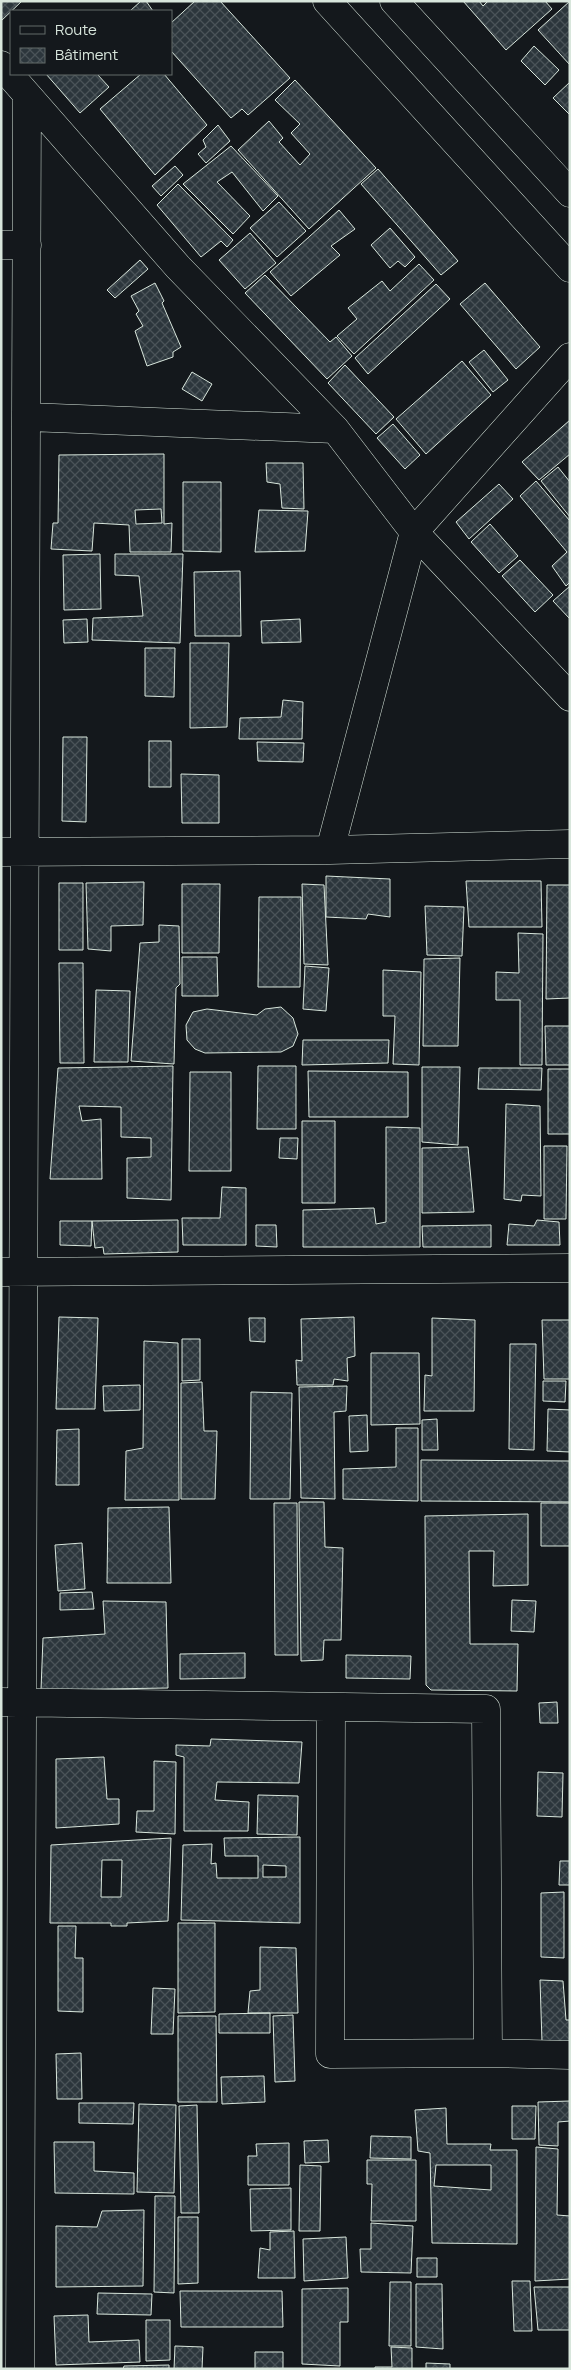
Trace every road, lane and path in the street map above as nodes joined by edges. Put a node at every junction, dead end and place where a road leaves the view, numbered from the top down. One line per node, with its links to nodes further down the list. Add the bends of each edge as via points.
1 (327, 1): 7 (street)
2 (394, 1): 5 (street)
3 (1, 66): 4 (street)
4 (27, 95): 6 (street); 10 (street, via 178,267)
5 (570, 193)
6 (14, 245): 9 (street)
7 (570, 268)
8 (570, 357): 11 (street)
9 (28, 417): 10 (street); 15 (street)
10 (336, 429): 11 (street)
11 (414, 532): 12 (street); 14 (street)
12 (570, 697)
13 (570, 844): 14 (street)
14 (330, 850): 15 (street)
15 (13, 852): 17 (street)
16 (570, 1268): 17 (street)
17 (12, 1272): 18 (street)
18 (11, 1702): 19 (street); 22 (street)
19 (330, 1707): 20 (street, via 486,1710); 20 (street, via 330,2054)
20 (488, 2053): 21 (street)
21 (570, 2055)
22 (20, 2369)

